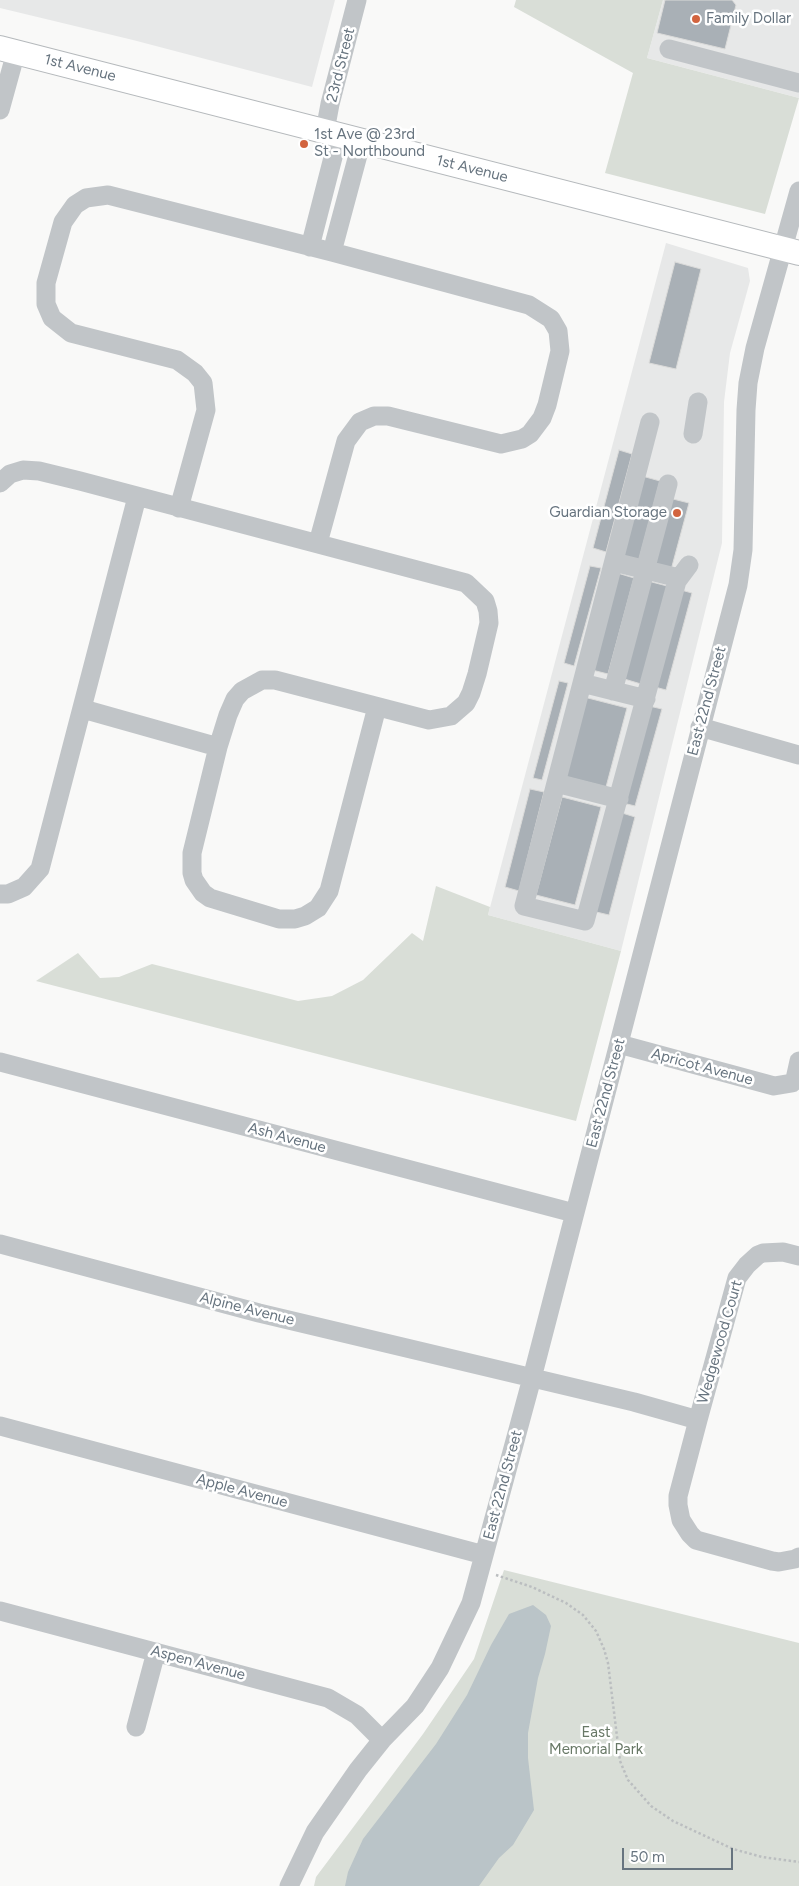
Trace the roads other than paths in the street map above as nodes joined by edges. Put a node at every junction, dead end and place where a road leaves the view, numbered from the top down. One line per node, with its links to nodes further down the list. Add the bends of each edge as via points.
1 (357, 0): 6 (street, 23rd Street, via 330,104)
2 (668, 49): 4 (street)
3 (8, 50): 5 (street); 6 (main road, 1st Avenue)
4 (799, 83)
5 (0, 110)
6 (332, 132): 7 (main road, 1st Avenue); 9 (street, 23rd Street)
7 (362, 140): 10 (main road, 1st Avenue); 11 (street)
8 (799, 191): 10 (street, East 22nd Street)
9 (310, 247): 11 (street); 18 (street, via 108,195 86,198 75,205 63,222 46,283 46,304 52,318 71,333 177,360 195,372 203,383 206,410)
10 (791, 251): 27 (street, East 22nd Street, via 754,348 746,410 743,550 738,585)
11 (332, 252): 19 (street, via 529,304 554,323 560,350 542,418 522,440 494,443 388,416 374,416 360,422 346,441)
12 (698, 402): 14 (street)
13 (650, 422): 20 (street)
14 (692, 434)
15 (0, 483): 17 (street, via 18,471 39,472)
16 (668, 484): 21 (street)
17 (137, 497): 18 (street); 26 (street)
18 (179, 508): 19 (street)
19 (318, 543): 25 (street, via 466,583 482,597 488,611 488,634 477,674 471,693 460,709 451,716 429,720)
20 (614, 562): 21 (street); 22 (street)
21 (645, 570): 23 (street); 24 (street, via 684,572)
22 (582, 683): 23 (street); 30 (street)
23 (613, 691): 24 (street)
24 (646, 699): 31 (street)
25 (377, 707): 28 (street, via 276,680 262,680 247,687 235,699); 28 (street, via 328,891 318,908 295,919 279,919 216,901 203,893 194,880 192,853)
26 (83, 709): 28 (street); 32 (street, via 40,869 24,887)
27 (700, 727): 29 (street); 33 (street, East 22nd Street)
28 (218, 747)
29 (799, 755)
30 (556, 783): 31 (street); 31 (street, via 524,906 585,921)
31 (619, 799)
32 (0, 894)
33 (619, 1044): 34 (street, Apricot Avenue, via 774,1086 792,1083); 36 (street, East 22nd Street)
34 (799, 1061)
35 (0, 1062): 36 (street, Ash Avenue)
36 (574, 1213): 40 (street, East 22nd Street)
37 (0, 1244): 39 (street, Alpine Avenue, via 259,1313)
38 (799, 1256): 41 (street, Wedgewood Court, via 783,1252 763,1253 747,1265 738,1278)
39 (496, 1370): 40 (street, Wedgewood Court)
40 (532, 1378): 41 (street, Wedgewood Court); 44 (street, East 22nd Street)
41 (698, 1420): 43 (street, via 678,1496 682,1520 690,1534 701,1542 772,1561)
42 (0, 1426): 44 (street, Apple Avenue)
43 (799, 1557)
44 (482, 1563): 48 (street, East 22nd Street, via 471,1603 440,1668 415,1706)
45 (0, 1611): 46 (street, Aspen Avenue)
46 (156, 1652): 47 (street); 48 (street, Aspen Avenue, via 328,1698 357,1714)
47 (136, 1727)
48 (382, 1740): 49 (street, East 22nd Street, via 315,1832)
49 (289, 1886)

